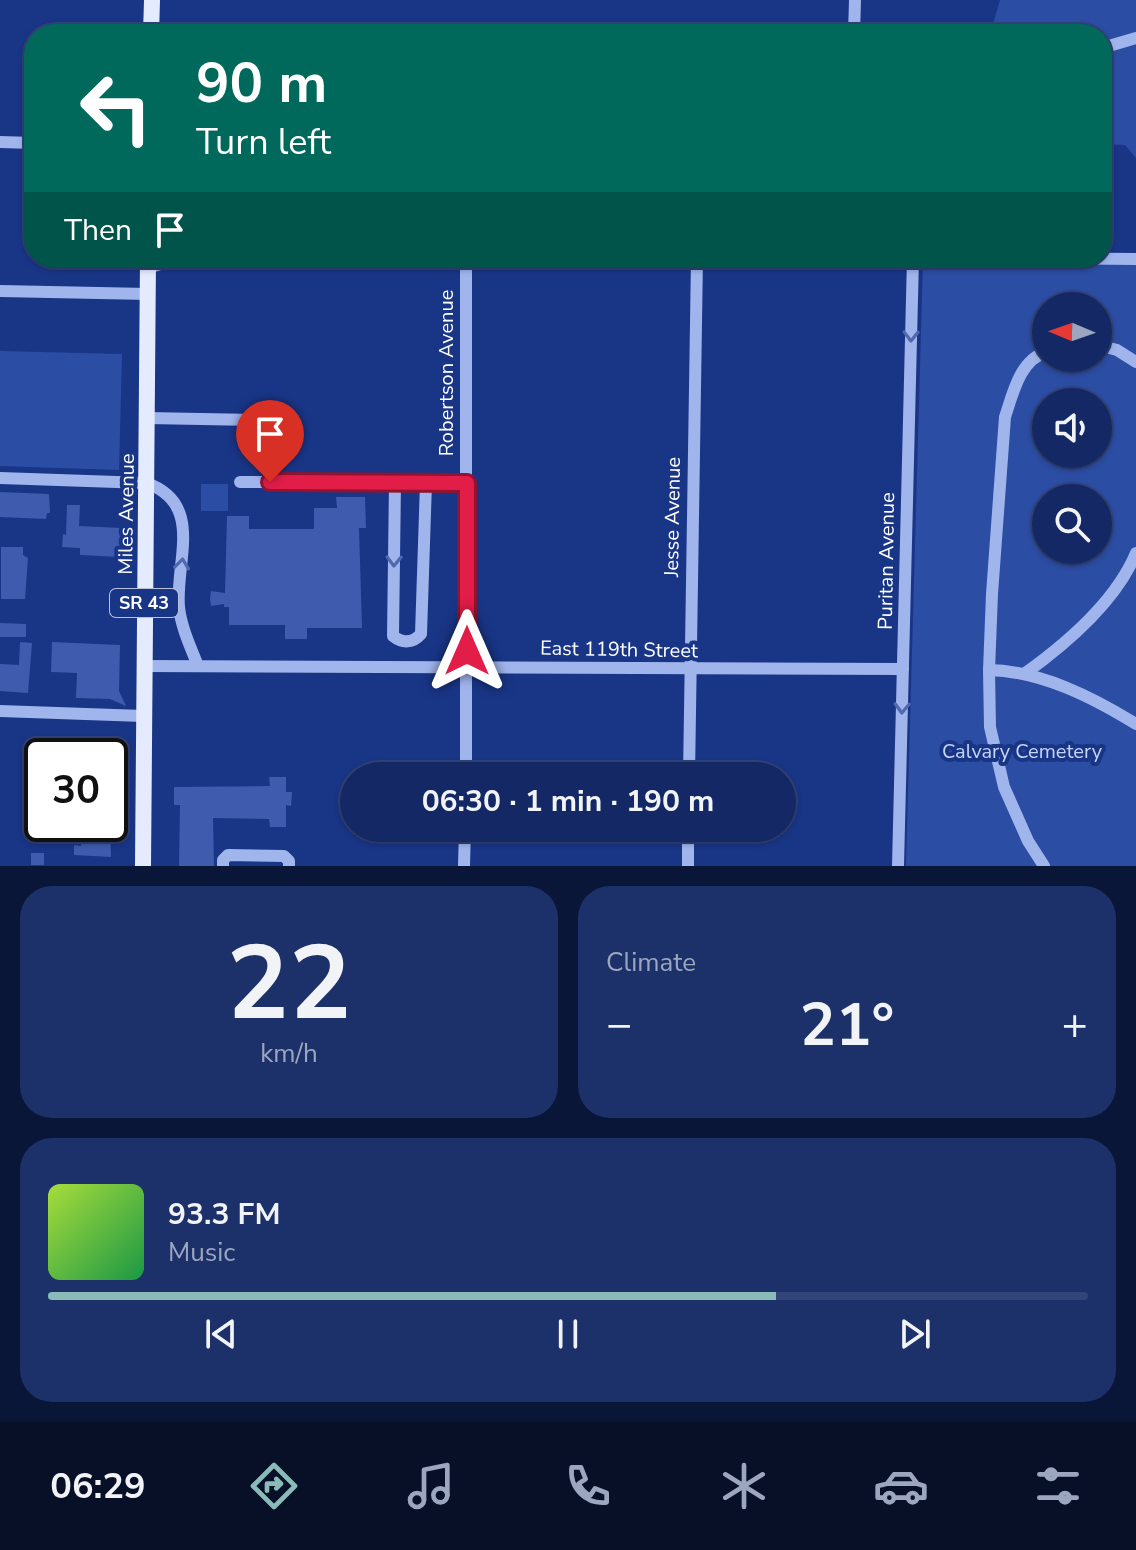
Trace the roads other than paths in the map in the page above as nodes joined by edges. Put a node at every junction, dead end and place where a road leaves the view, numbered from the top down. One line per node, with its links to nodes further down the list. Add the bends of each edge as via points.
1 (152, 0): 3 (main road)
2 (855, 0): 4 (street)
3 (151, 24)
4 (854, 24)
5 (1136, 38): 6 (street)
6 (1112, 45)
7 (0, 142): 8 (street)
8 (24, 143)
9 (1112, 259): 10 (street)
10 (1136, 259)
11 (148, 268): 16 (main road, Miles Avenue / SR 43)
12 (466, 268): 27 (street, Robertson Avenue)
13 (697, 268): 33 (street, Jesse Avenue)
14 (913, 268): 32 (street, Puritan Avenue, one-way to 32)
15 (0, 291): 16 (street)
16 (148, 294): 20 (main road, Miles Avenue / SR 43)
17 (1112, 349): 19 (street)
18 (1032, 361): 34 (street, via 1018,379 1005,417)
19 (1136, 362)
20 (147, 418): 21 (street, via 256,420); 24 (main road, Miles Avenue / SR 43)
21 (287, 429)
22 (0, 478): 24 (street)
23 (240, 482): 25 (street)
24 (146, 483): 29 (main road, Miles Avenue / SR 43); 30 (street, one-way to 24, via 179,612 183,524 166,491)
25 (395, 483): 26 (street); 26 (street, one-way to 26, via 393,636 407,642 421,634)
26 (426, 483): 27 (street)
27 (467, 483): 31 (street, Robertson Avenue)
28 (1136, 553): 35 (street, via 1095,613)
29 (144, 666): 30 (street, East 119th Street); 37 (main road, Miles Avenue / SR 43)
30 (198, 666): 31 (street, East 119th Street)
31 (467, 667): 33 (street, East 119th Street); 39 (street, Robertson Avenue)
32 (903, 669): 33 (street, East 119th Street); 48 (street, Puritan Avenue, one-way to 48)
33 (689, 670): 40 (street, Jesse Avenue)
34 (989, 670): 35 (street); 49 (street, via 990,727 1004,787)
35 (1024, 674): 38 (street, via 1058,684)
36 (0, 711): 37 (street)
37 (143, 716): 43 (main road, Miles Avenue / SR 43)
38 (1136, 724)
39 (466, 762)
40 (689, 762)
41 (465, 842): 46 (street)
42 (688, 842): 47 (street)
43 (143, 866)
44 (223, 866): 45 (street, via 228,855 284,856)
45 (289, 866)
46 (464, 866)
47 (688, 866)
48 (898, 866)
49 (1044, 866)

